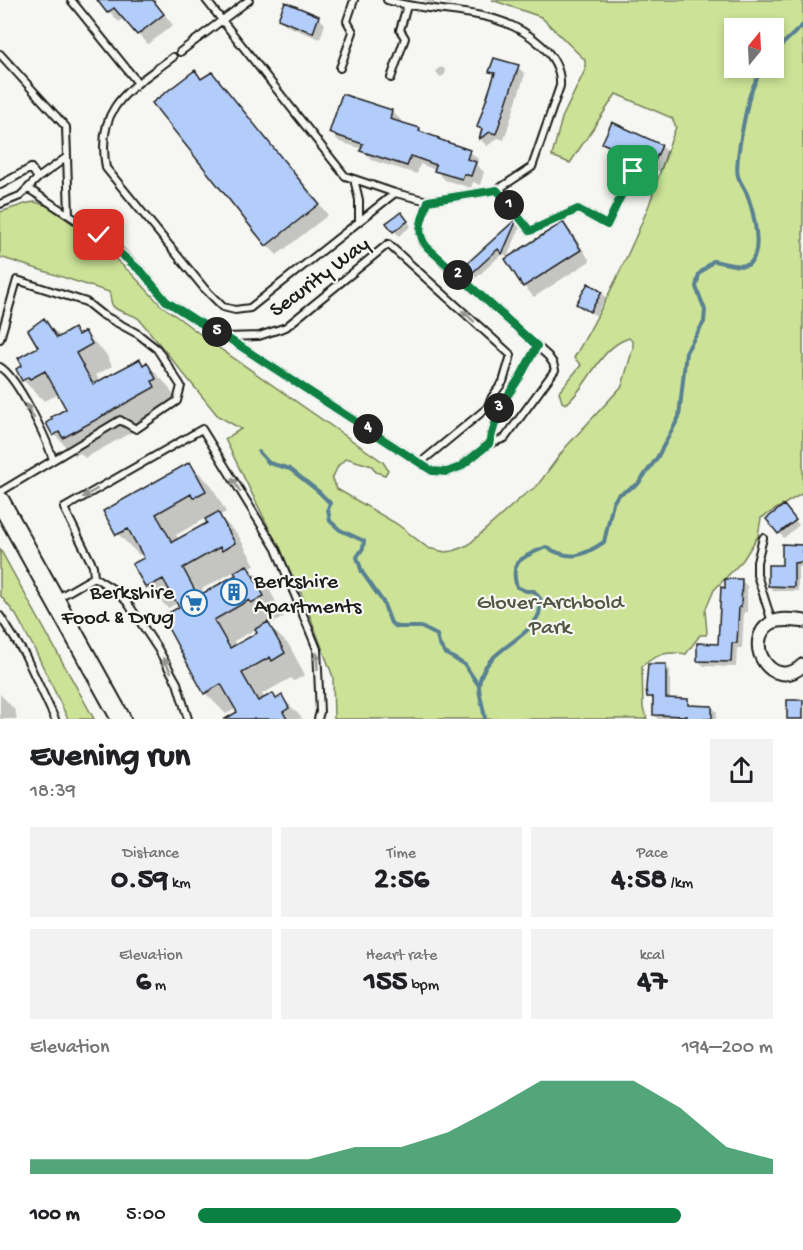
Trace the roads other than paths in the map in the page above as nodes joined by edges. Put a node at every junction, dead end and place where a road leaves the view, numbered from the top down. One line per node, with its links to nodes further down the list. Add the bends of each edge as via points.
1 (71, 0): 13 (lane)
2 (206, 0): 7 (lane)
3 (249, 0): 7 (lane)
4 (354, 0): 11 (lane, via 347,21 353,32)
5 (387, 0): 6 (lane)
6 (407, 6): 12 (lane, via 400,30 405,38); 20 (lane, via 467,12 505,21 533,38 554,59 560,86 532,167)
7 (222, 20): 8 (lane); 17 (lane, via 345,176)
8 (180, 52)
9 (0, 54): 14 (lane, via 66,128)
10 (173, 57): 13 (lane)
11 (340, 68)
12 (391, 78)
13 (138, 83): 25 (lane, via 107,120 106,168 223,307 250,308)
14 (67, 157): 16 (lane); 24 (lane)
15 (633, 171): 20 (lane, via 607,225 578,209 530,231)
16 (38, 178): 18 (lane, via 31,168); 19 (lane)
17 (354, 179): 21 (lane); 25 (lane)
18 (0, 185)
19 (29, 189): 23 (lane); 24 (lane)
20 (497, 190): 22 (lane)
21 (395, 193): 22 (lane); 25 (lane)
22 (428, 201): 28 (lane, via 420,239)
23 (0, 204)
24 (69, 215): 26 (lane, via 117,249 166,301)
25 (359, 221)
26 (226, 337): 32 (lane); 32 (lane, Security Way, one-way to 26, via 487,408 503,382 511,355 388,244 286,327 259,336)
27 (0, 339): 31 (lane, via 17,280 86,302 138,334 157,349 181,386 177,401 136,429 120,420)
28 (537, 346): 30 (lane, via 500,407); 30 (lane, via 555,370 505,438)
29 (0, 367): 31 (lane, one-way to 29, via 48,442 9,375)
30 (489, 444): 32 (lane, via 460,467 447,472 432,471)
31 (53, 460): 33 (lane)
32 (420, 463)
33 (0, 492)
34 (0, 501): 37 (main road)
35 (763, 538): 40 (lane, via 757,575)
36 (94, 577): 37 (lane); 44 (lane, one-way to 36, via 177,683 158,649 126,602); 45 (lane, one-way to 36, via 317,649 276,549 202,429 64,508 93,566)
37 (55, 600): 43 (main road)
38 (0, 616): 42 (lane, via 25,655)
39 (803, 621): 40 (street)
40 (772, 622): 41 (street, via 759,642 761,659 779,673 795,671)
41 (803, 665)
42 (55, 719)
43 (121, 719)
44 (189, 719)
45 (318, 719)

